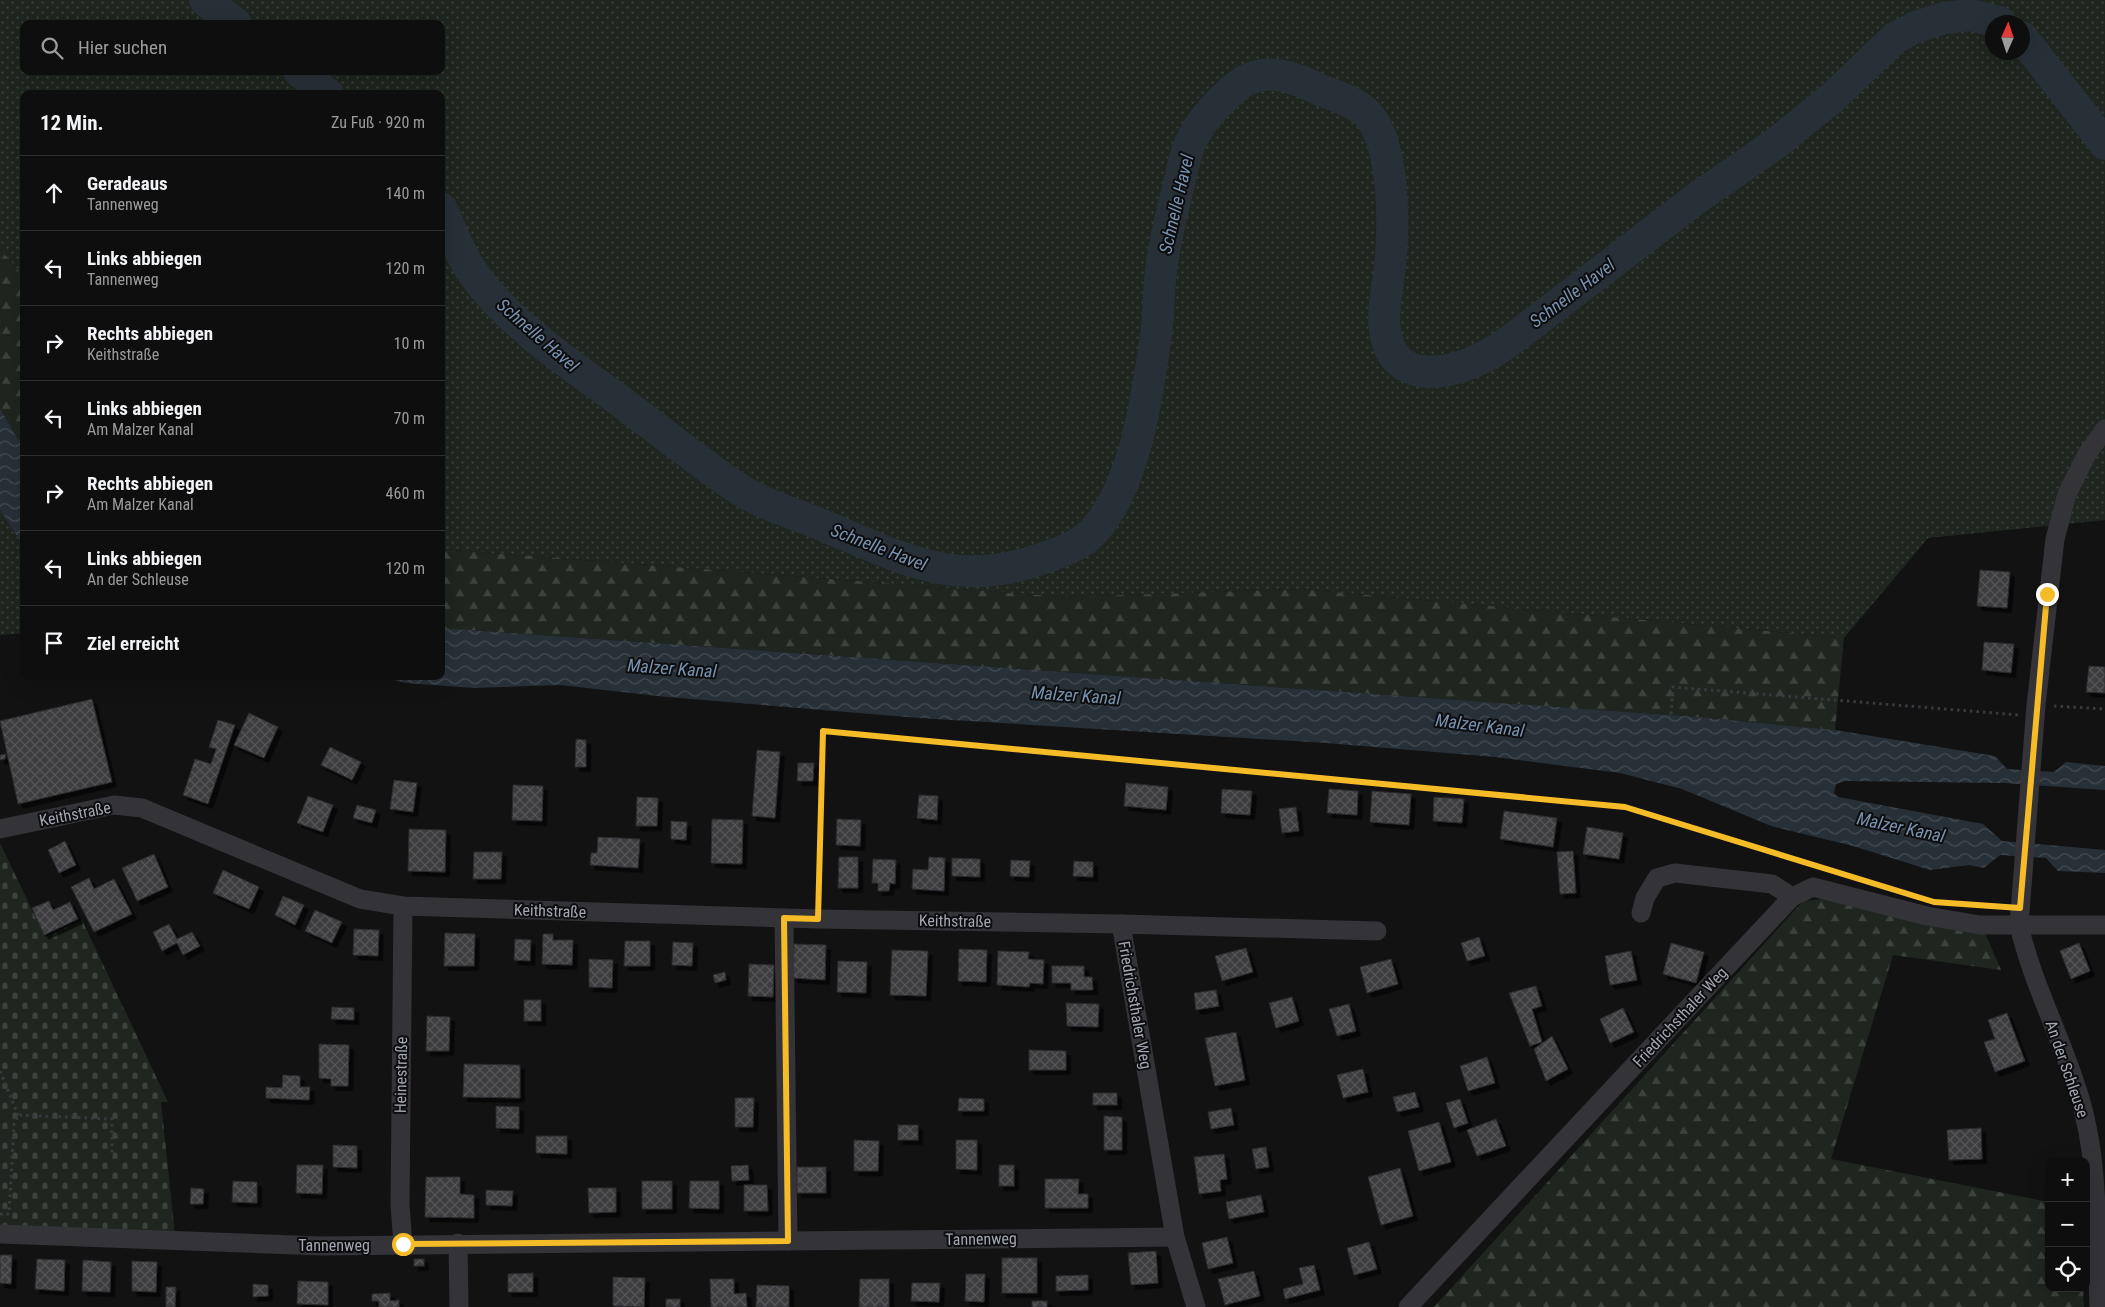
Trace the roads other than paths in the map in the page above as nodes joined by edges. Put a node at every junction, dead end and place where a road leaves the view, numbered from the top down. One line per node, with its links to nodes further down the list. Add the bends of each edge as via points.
1 (2105, 429): 8 (street, An der Schleuse, via 2087,454 2067,494 2055,539 2035,710)
2 (0, 829): 4 (street, Keithstraße, via 114,805 142,808 360,899)
3 (1792, 897): 5 (street, via 1772,884 1675,873 1657,878); 8 (street, Friedrichsthaler Weg, via 1813,887 1927,916 1980,925); 18 (street, Friedrichsthaler Weg)
4 (404, 906): 6 (street, Keithstraße); 15 (street, Heinestraße, via 400,1205)
5 (1640, 913)
6 (784, 918): 7 (street, Keithstraße); 13 (street)
7 (1122, 924): 10 (street, Friedrichsthaler Weg); 12 (street, Friedrichsthaler Weg)
8 (2019, 925): 9 (street); 19 (street, An der Schleuse, via 2086,1123 2095,1208)
9 (2105, 925)
10 (1377, 931)
11 (0, 1234): 15 (street, Tannenweg, via 322,1246)
12 (1175, 1237): 13 (street, Tannenweg); 17 (street, Friedrichsthaler Weg)
13 (788, 1241): 14 (street, Tannenweg)
14 (458, 1243): 15 (street, Tannenweg); 16 (street)
15 (403, 1244)
16 (459, 1307)
17 (1196, 1307)
18 (1408, 1307)
19 (2099, 1307)

